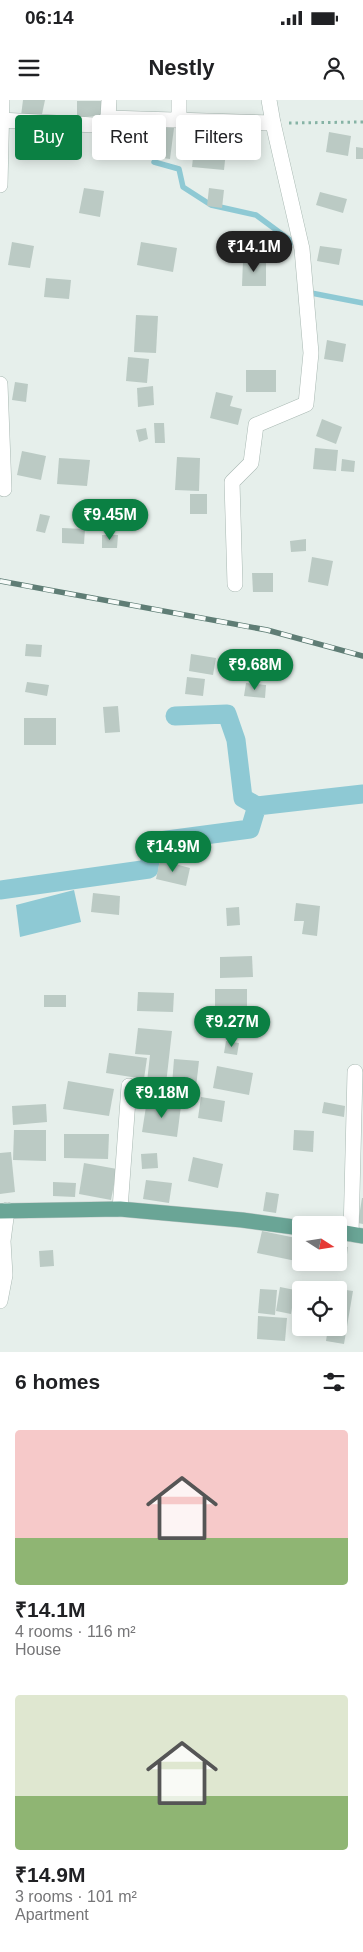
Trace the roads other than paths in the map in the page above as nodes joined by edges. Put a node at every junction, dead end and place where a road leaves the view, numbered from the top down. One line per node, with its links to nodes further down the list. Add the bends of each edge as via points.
1 (2, 100): 7 (street)
2 (108, 100): 5 (street)
3 (179, 100): 6 (street)
4 (269, 100): 9 (street)
5 (108, 115)
6 (179, 115)
7 (1, 120): 10 (street); 11 (street)
8 (261, 123): 9 (street)
9 (273, 123): 14 (street, via 302,249 311,353 306,404 256,425 251,463 232,482)
10 (92, 125)
11 (0, 185)
12 (0, 384): 13 (street)
13 (4, 489)
14 (235, 584)
15 (355, 1072): 20 (street)
16 (130, 1086): 17 (street)
17 (120, 1209): 18 (main road); 19 (main road)
18 (4, 1211): 21 (street, via 5,1275)
19 (292, 1227)
20 (351, 1234)
21 (0, 1301)

